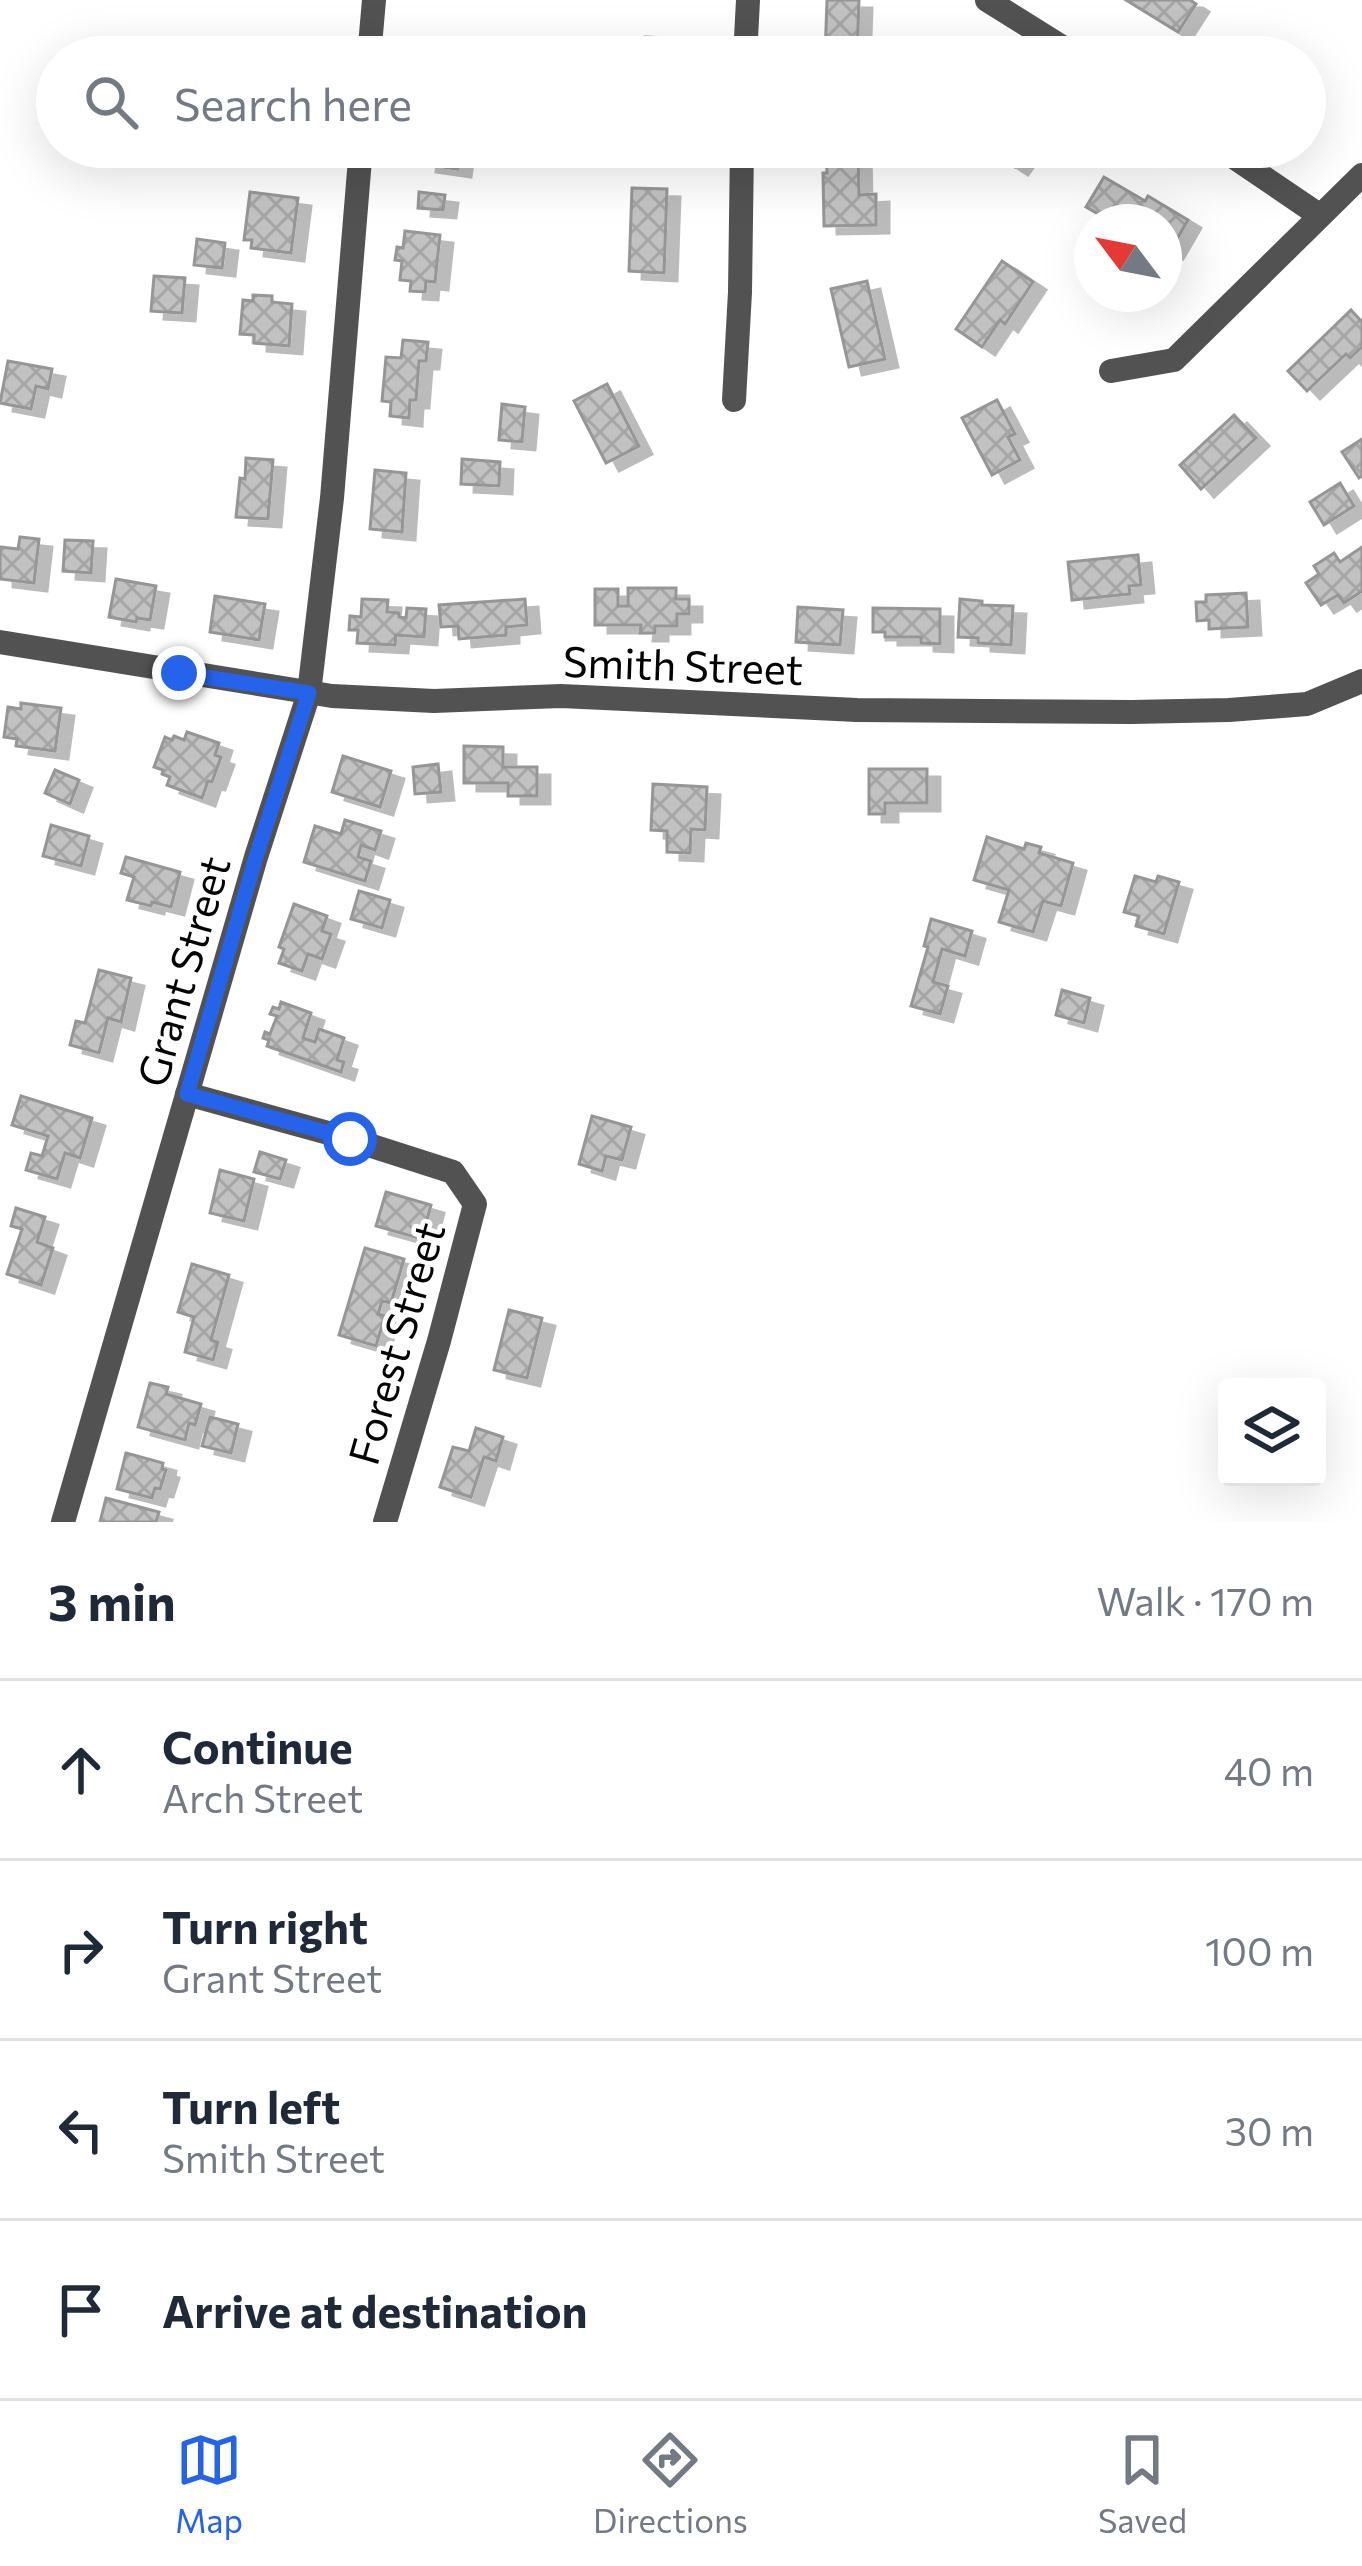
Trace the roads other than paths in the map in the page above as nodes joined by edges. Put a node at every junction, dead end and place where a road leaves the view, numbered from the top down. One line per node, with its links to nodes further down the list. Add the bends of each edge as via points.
1 (374, 0): 4 (street)
2 (748, 0): 5 (street)
3 (987, 0): 6 (street)
4 (371, 36)
5 (746, 36)
6 (1044, 36)
7 (359, 168): 16 (street, Grant Street)
8 (742, 168): 13 (street)
9 (1250, 168): 11 (street)
10 (1362, 175): 11 (street)
11 (1319, 215): 12 (street, via 1174,360)
12 (1111, 371)
13 (734, 400)
14 (0, 642): 16 (street, Smith Street)
15 (1358, 691): 16 (street, Smith Street, via 1306,704 1132,712)
16 (309, 693): 17 (street, Grant Street)
17 (187, 1094): 18 (street, Grant Street); 19 (street, Forest Street, via 453,1172 475,1204)
18 (63, 1522)
19 (385, 1522)

